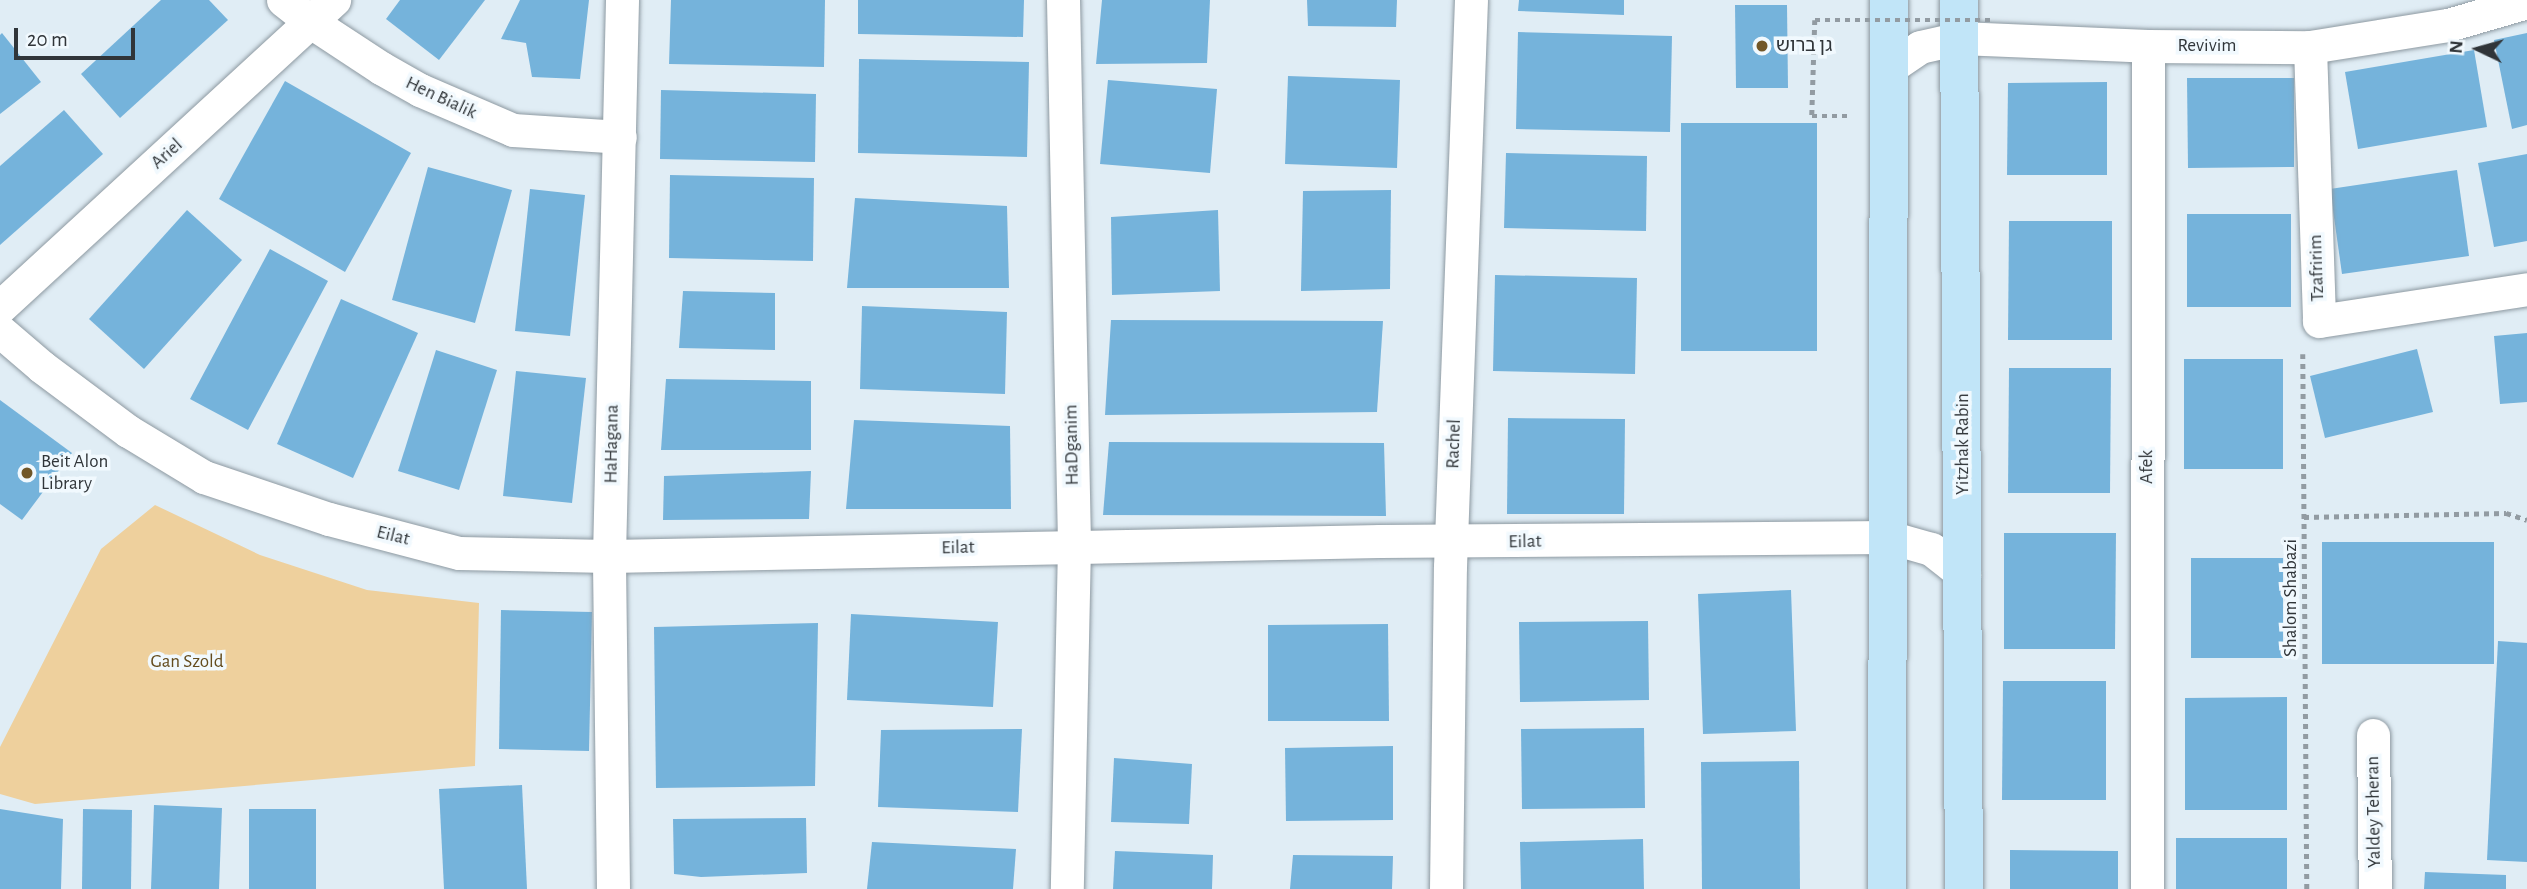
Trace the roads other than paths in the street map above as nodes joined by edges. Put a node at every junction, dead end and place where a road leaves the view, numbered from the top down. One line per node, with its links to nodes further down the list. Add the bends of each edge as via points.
1 (283, 0): 8 (street, Hen Bialik)
2 (622, 0): 13 (street, HaHagana)
3 (1063, 0): 19 (street, HaDganim)
4 (1471, 0): 18 (street, Rachel)
5 (1889, 0): 12 (main road)
6 (1959, 0): 9 (main road, Yitzhak Rabin)
7 (2527, 2): 11 (street, Revivim, via 2448,25)
8 (323, 11): 13 (street, Hen Bialik, via 420,90 513,130); 15 (street, Ariel)
9 (1976, 29): 10 (street, Revivim); 12 (street, Revivim, via 1920,47); 21 (main road, Yitzhak Rabin)
10 (2148, 46): 11 (street, Revivim); 28 (street, Afek)
11 (2310, 47): 14 (street, Tzafririm, via 2319,321)
12 (1889, 68): 17 (main road)
13 (620, 137): 20 (street, HaHagana)
14 (2527, 289)
15 (0, 307)
16 (0, 331): 20 (street, Eilat, via 128,431 204,477 329,519 459,553)
17 (1889, 537): 18 (street, Eilat); 21 (street, Eilat, via 1931,549); 26 (main road)
18 (1451, 542): 19 (street, Eilat); 25 (street, Rachel)
19 (1074, 545): 20 (street, Eilat); 24 (street, HaDganim)
20 (609, 556): 23 (street, HaHagana)
21 (1964, 575): 27 (main road, Yitzhak Rabin)
22 (2373, 735): 29 (street, Yaldey Teheran)
23 (614, 889)
24 (1067, 889)
25 (1446, 889)
26 (1887, 889)
27 (1964, 889)
28 (2147, 889)
29 (2375, 889)

